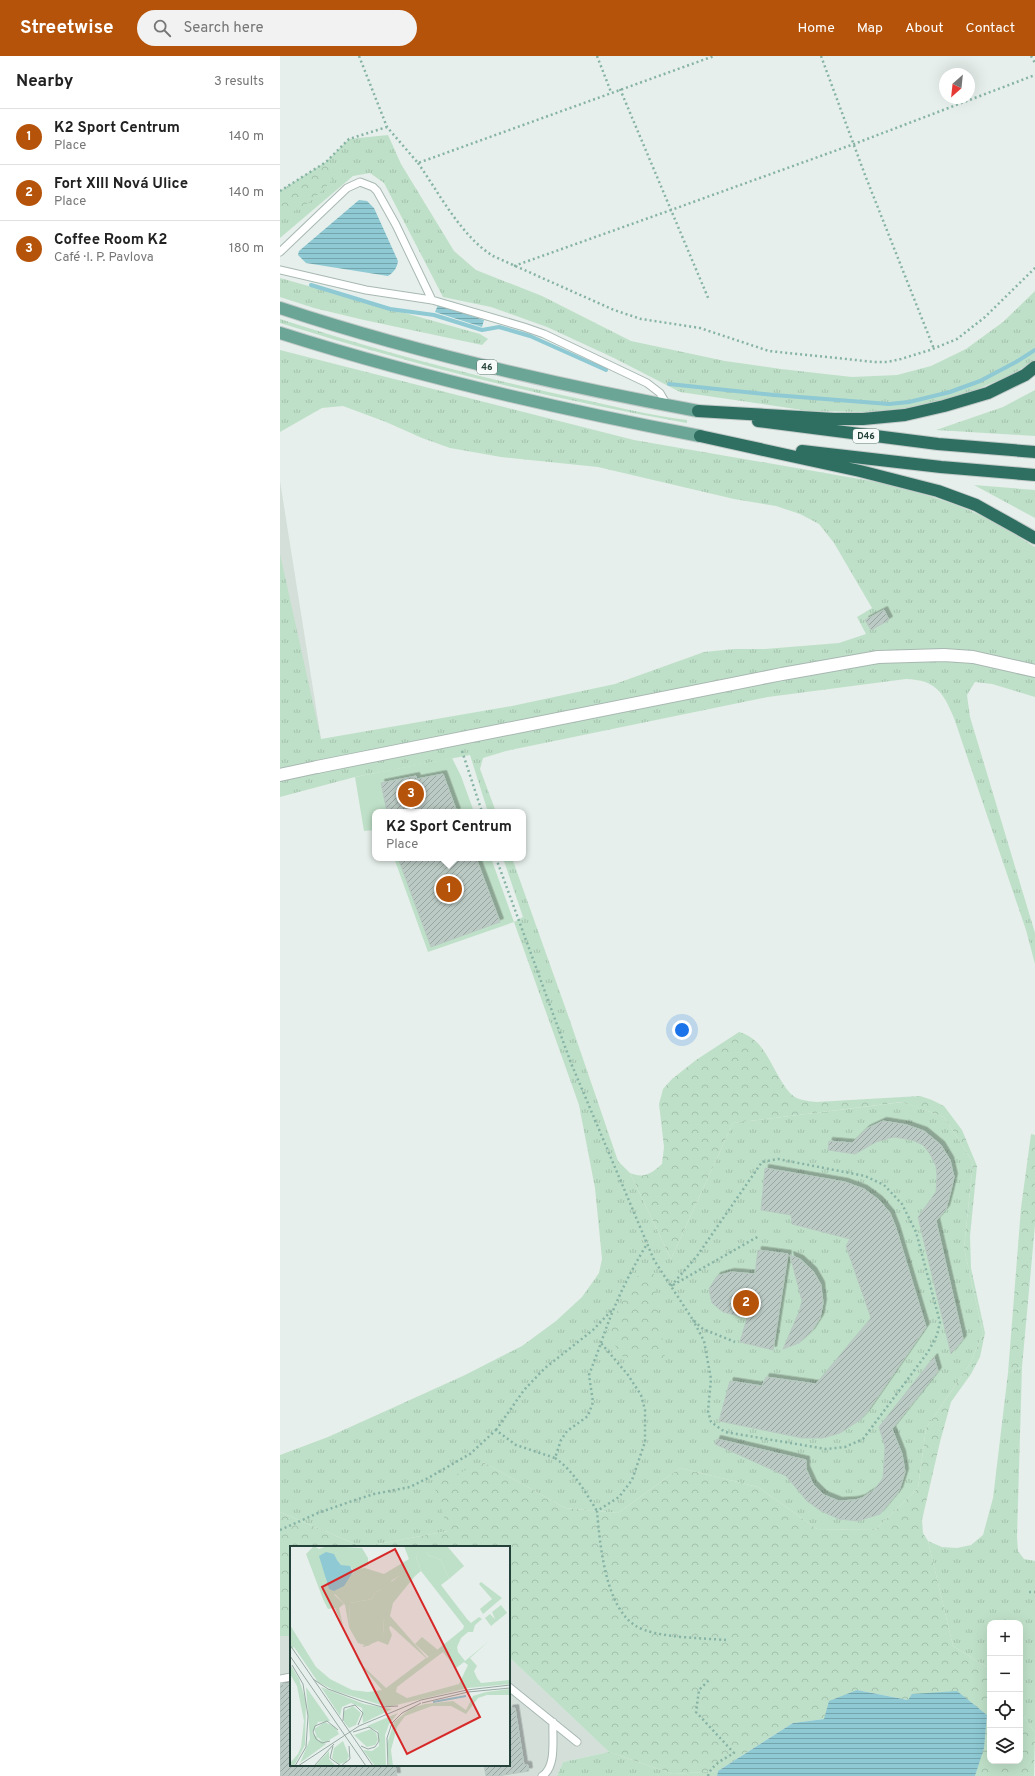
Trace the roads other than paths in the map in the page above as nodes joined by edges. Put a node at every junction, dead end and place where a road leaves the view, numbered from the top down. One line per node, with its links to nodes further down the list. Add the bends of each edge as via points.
1 (280, 252): 3 (lane, via 347,188 360,182 367,183 377,191 396,224)
2 (280, 270): 3 (lane, via 366,290)
3 (432, 300): 7 (lane, via 544,334 647,383 660,393)
4 (280, 308): 7 (main road, 46, via 406,346)
5 (280, 333): 9 (main road, 46, via 492,392)
6 (1035, 367): 8 (highway, via 988,393 905,415 834,419)
7 (667, 406): 8 (main road, 46)
8 (698, 411): 10 (highway, D46, via 841,433)
9 (700, 436): 11 (highway, D46, via 828,455); 12 (highway, via 938,491 976,505)
10 (1035, 452)
11 (1035, 475)
12 (1035, 538)
13 (1035, 671): 14 (street, via 973,657 878,657)
14 (280, 775)
15 (290, 1677): 16 (lane)
16 (280, 1679)
17 (510, 1687): 18 (lane)
18 (552, 1722): 19 (lane); 20 (lane, via 551,1765)
19 (577, 1742)
20 (542, 1776)

